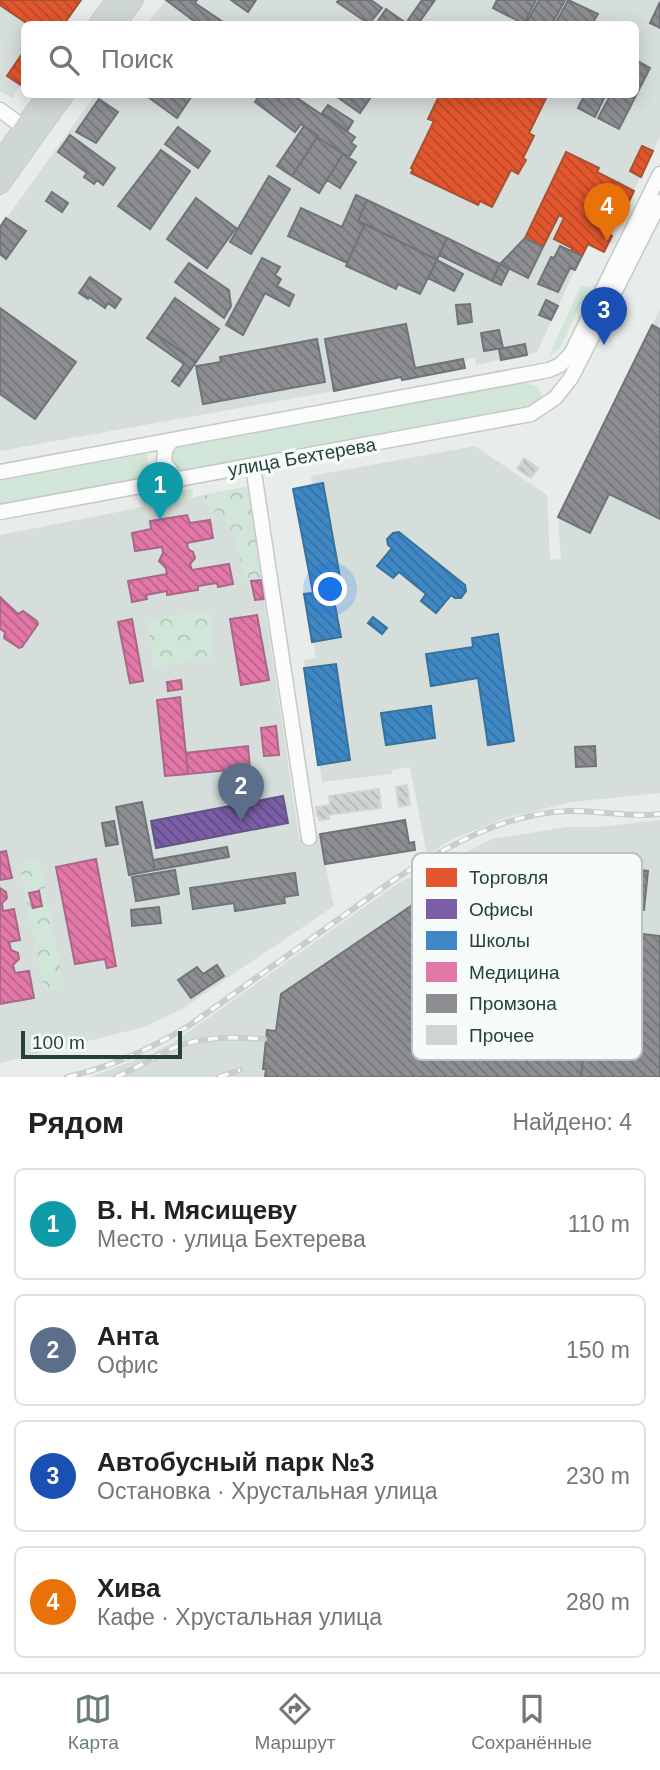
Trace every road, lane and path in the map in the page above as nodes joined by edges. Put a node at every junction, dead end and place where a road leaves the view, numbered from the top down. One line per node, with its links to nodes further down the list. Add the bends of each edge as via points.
1 (116, 0): 3 (main road)
2 (134, 0): 4 (main road)
3 (100, 21)
4 (118, 21)
5 (45, 98): 8 (main road)
6 (61, 98): 8 (main road)
7 (0, 110): 8 (street)
8 (30, 131): 9 (main road); 11 (main road)
9 (0, 160)
10 (660, 174): 13 (street)
11 (0, 185)
12 (660, 202): 13 (street)
13 (576, 358): 14 (street, улица Бехтерева); 15 (street, улица Бехтерева, via 565,387)
14 (530, 375): 15 (street, via 549,387); 16 (street, улица Бехтерева)
15 (545, 407): 17 (street, улица Бехтерева, via 515,418)
16 (171, 441): 18 (street, улица Бехтерева); 19 (street, via 164,462)
17 (253, 466): 19 (street, улица Бехтерева); 21 (street)
18 (0, 472)
19 (177, 480): 20 (street, улица Бехтерева)
20 (0, 512)
21 (309, 838)

